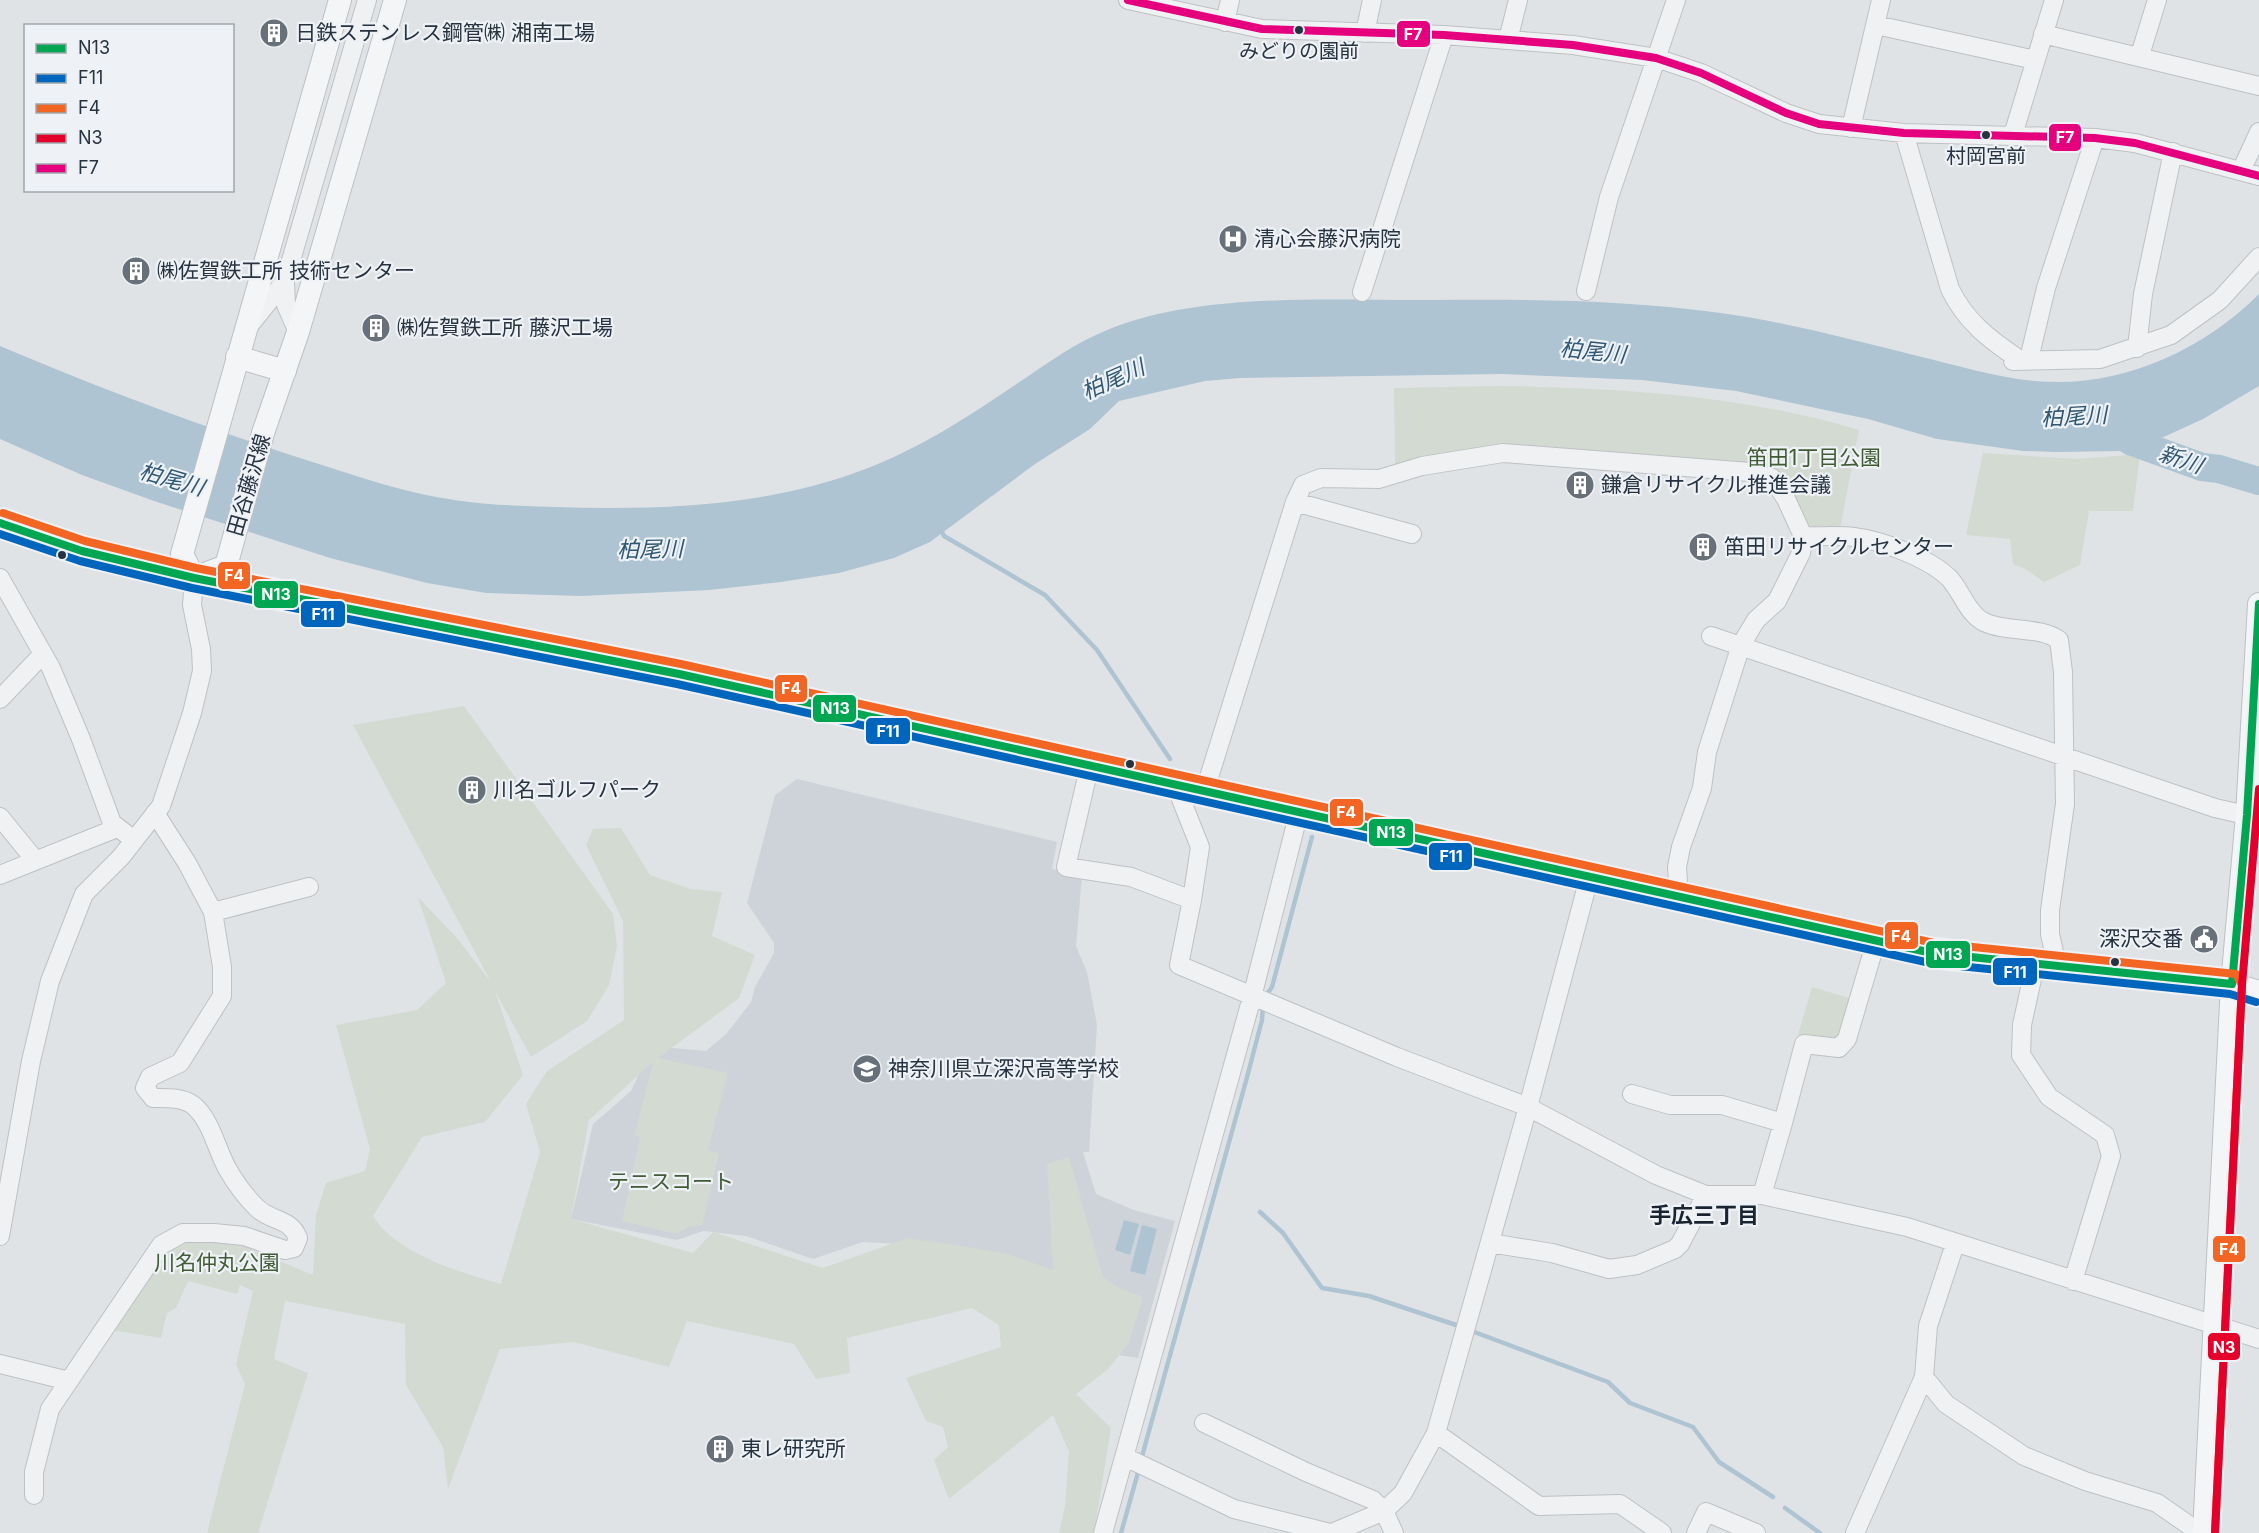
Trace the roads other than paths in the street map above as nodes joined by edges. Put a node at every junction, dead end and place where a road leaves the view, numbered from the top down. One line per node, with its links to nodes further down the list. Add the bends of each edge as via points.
1 (340, 0): 35 (main road)
2 (367, 0): 31 (street)
3 (395, 0): 34 (main road, 田谷藤沢線)
4 (1128, 0): 12 (street)
5 (1230, 0): 12 (street)
6 (1372, 0): 14 (street)
7 (1518, 0): 17 (street)
8 (1676, 0): 19 (street)
9 (1881, 0): 13 (street)
10 (2054, 0): 15 (street)
11 (2157, 0): 18 (street)
12 (1225, 22): 14 (street, via 1262,29)
13 (1876, 26): 20 (street); 22 (street)
14 (1365, 33): 16 (street)
15 (2043, 34): 18 (street); 20 (street)
16 (1444, 35): 17 (street); 33 (street)
17 (1508, 40): 19 (street)
18 (2140, 55): 21 (street)
19 (1656, 58): 22 (street, via 1701,73 1802,119); 32 (street, via 1609,197)
20 (2035, 60): 25 (street)
21 (2259, 86)
22 (1851, 128): 24 (street)
23 (2259, 132): 28 (street)
24 (1904, 133): 25 (street); 38 (street, via 1950,289 1960,310 1976,328)
25 (2013, 135): 26 (street)
26 (2096, 138): 27 (street); 38 (street)
27 (2173, 152): 28 (street); 36 (street, via 2143,294)
28 (2241, 171): 29 (street)
29 (2259, 176)
30 (2259, 257): 36 (street, via 2198,318 2171,335)
31 (285, 281): 34 (street, via 286,305); 35 (street)
32 (1586, 291)
33 (1362, 292)
34 (298, 332): 39 (main road, 田谷藤沢線)
35 (243, 335): 37 (main road)
36 (2137, 348): 38 (street, via 2100,359)
37 (237, 357): 39 (main road); 45 (main road, via 182,554)
38 (2021, 360)
39 (285, 371): 45 (main road, 田谷藤沢線, via 263,433 226,566)
40 (1295, 501): 42 (street); 43 (street, via 1303,485 1321,478 1379,478 1422,466 1513,454 1750,472 1772,478); 54 (street)
41 (0, 523): 45 (main road, via 82,551)
42 (1412, 534)
43 (1803, 536): 48 (street, via 1801,553 1777,601 1756,620); 51 (street, via 1854,537 1927,561 1952,581 1974,615 1984,621 2007,629 2051,634 2059,640)
44 (0, 578): 49 (street)
45 (194, 578): 52 (main road, via 679,674); 56 (street, via 192,605 202,671 165,796)
46 (2259, 604): 57 (main road)
47 (1712, 636): 48 (street)
48 (1741, 645): 51 (street); 65 (street, via 1707,752 1702,788 1681,847 1677,867)
49 (42, 655): 50 (street); 59 (street)
50 (0, 699)
51 (2065, 754): 57 (street, via 2216,808); 69 (street, via 2065,804)
52 (1090, 764): 53 (main road); 66 (street, via 1066,867 1131,877)
53 (1175, 784): 54 (main road); 66 (street, via 1200,847)
54 (1205, 790): 55 (main road)
55 (1299, 812): 63 (main road); 72 (street)
56 (155, 813): 60 (street); 67 (street)
57 (2253, 816): 70 (main road)
58 (0, 817): 61 (street)
59 (117, 828): 60 (street); 61 (street)
60 (134, 840): 78 (street, via 84,894 50,981 31,1060)
61 (35, 860): 62 (street)
62 (0, 876)
63 (1589, 878): 65 (main road); 74 (street)
64 (309, 887): 67 (street)
65 (1679, 897): 68 (main road)
66 (1192, 900): 72 (street, via 1179,965)
67 (213, 912): 86 (street, via 222,996 180,1063 150,1077 145,1088 153,1098 175,1098 191,1104 203,1116 228,1171 256,1208 281,1219 294,1229 298,1238 294,1248 285,1250 244,1236 214,1233 183,1233 161,1245)
68 (1876, 941): 69 (main road, via 1932,952); 75 (street, via 1847,1040 1839,1048 1804,1044)
69 (2046, 965): 70 (main road); 81 (street, via 2020,1035 2021,1055 2049,1096 2105,1135 2111,1156)
70 (2232, 984): 71 (main road); 82 (main road)
71 (2259, 992)
72 (1252, 997): 74 (street); 89 (street)
73 (1632, 1094): 75 (street, via 1670,1105 1722,1105)
74 (1528, 1107): 76 (street, via 1656,1175); 79 (street)
75 (1783, 1123): 77 (street)
76 (1706, 1195): 77 (street); 79 (street, via 1680,1244 1620,1269 1552,1252)
77 (1762, 1195): 80 (street, via 1908,1227)
78 (0, 1236)
79 (1490, 1243): 88 (street)
80 (1955, 1244): 81 (street); 85 (street, via 1928,1326)
81 (2073, 1281): 82 (street)
82 (2214, 1324): 83 (street); 99 (main road)
83 (2259, 1339)
84 (0, 1364): 86 (street)
85 (1924, 1377): 98 (street); 99 (street, via 1946,1404 2024,1456 2085,1481 2157,1503)
86 (69, 1381): 90 (street, via 50,1409 34,1472)
87 (1204, 1423): 91 (street, via 1373,1500)
88 (1436, 1432): 91 (street, via 1403,1493); 95 (street, via 1539,1506 1620,1504)
89 (1125, 1457): 92 (street); 93 (street, via 1234,1509)
90 (34, 1495)
91 (1384, 1511): 93 (street); 94 (street)
92 (1103, 1533)
93 (1331, 1533)
94 (1394, 1533)
95 (1662, 1533)
96 (1696, 1533): 97 (street, via 1706,1512)
97 (1756, 1533)
98 (1855, 1533)
99 (2202, 1533)

